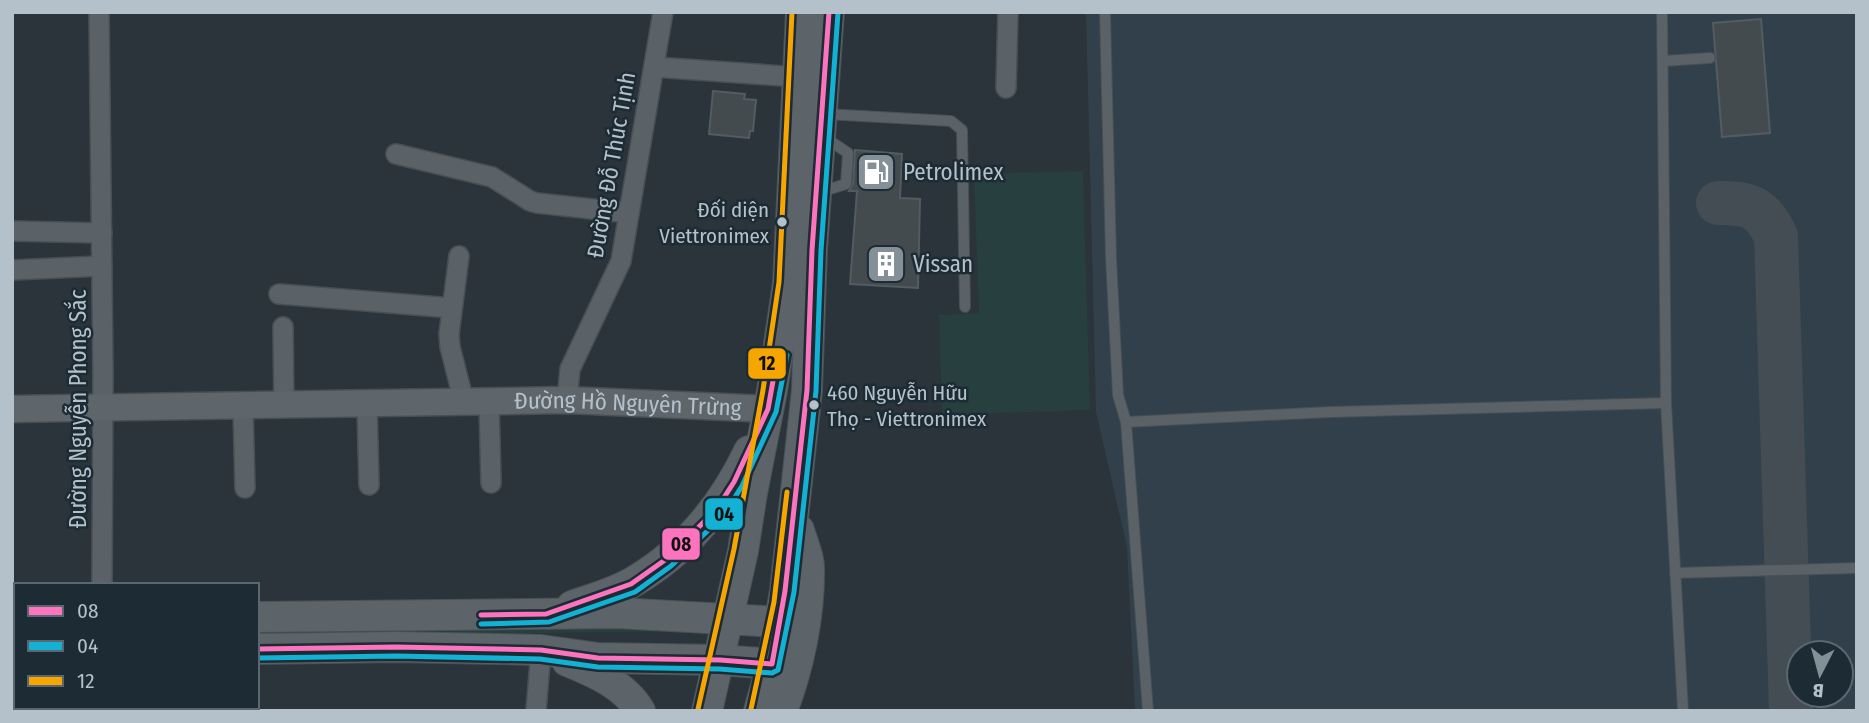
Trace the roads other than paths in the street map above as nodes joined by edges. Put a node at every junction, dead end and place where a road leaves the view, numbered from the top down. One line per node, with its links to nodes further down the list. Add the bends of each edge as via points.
1 (99, 12): 17 (street, Đường Nguyễn Phong Sắc)
2 (663, 12): 10 (street, Đường Đỗ Thúc Tịnh)
3 (801, 12): 11 (main road)
4 (829, 12): 13 (main road)
5 (1008, 12): 12 (street)
6 (1105, 12): 34 (lane, via 1118,395)
7 (1662, 12): 9 (lane)
8 (1710, 58): 9 (lane)
9 (1663, 61): 27 (lane)
10 (654, 67): 11 (street); 15 (street, Đường Đỗ Thúc Tịnh)
11 (798, 77): 33 (main road, via 788,283)
12 (1006, 88)
13 (821, 125): 22 (lane, via 932,119 959,125); 38 (main road, via 807,390)
14 (396, 154): 15 (street, via 492,177 530,201)
15 (629, 213): 25 (street, Đường Đỗ Thúc Tịnh, via 621,261 570,369)
16 (12, 231): 17 (street)
17 (102, 233): 19 (street, Đường Nguyễn Phong Sắc)
18 (459, 256): 23 (street)
19 (102, 266): 20 (street); 31 (street, Đường Nguyễn Phong Sắc)
20 (12, 270)
21 (279, 294): 23 (street)
22 (965, 307)
23 (452, 308): 26 (street, via 450,347)
24 (283, 327): 29 (street)
25 (566, 400): 26 (street, Đường Hồ Nguyên Trừng); 33 (street, Đường Hồ Nguyên Trừng)
26 (476, 402): 28 (street, Đường Hồ Nguyên Trừng); 35 (street, Đường Hồ Nguyên Trừng)
27 (1667, 403): 34 (lane); 40 (lane)
28 (367, 404): 29 (street, Đường Hồ Nguyên Trừng); 36 (street)
29 (284, 406): 30 (street, Đường Hồ Nguyên Trừng)
30 (243, 407): 31 (street, Đường Hồ Nguyên Trừng); 37 (street)
31 (103, 408): 32 (street, Đường Hồ Nguyên Trừng); 41 (street, Đường Nguyễn Phong Sắc)
32 (12, 409)
33 (768, 409): 42 (main road, via 734,482 698,530 631,584); 44 (main road)
34 (1126, 422): 55 (lane)
35 (491, 483)
36 (369, 485)
37 (245, 488)
38 (794, 516): 45 (main road); 54 (main road, via 809,564 799,653)
39 (1857, 568): 40 (lane)
40 (1675, 573): 56 (lane)
41 (102, 583)
42 (546, 614): 43 (main road); 44 (main road)
43 (259, 617)
44 (728, 619): 45 (main road); 48 (main road)
45 (780, 622): 49 (main road)
46 (259, 649): 47 (main road)
47 (541, 650): 48 (main road, via 598,658); 50 (street); 51 (main road, via 620,687)
48 (720, 660): 49 (main road); 52 (main road)
49 (772, 664): 53 (main road)
50 (536, 711)
51 (640, 711)
52 (707, 711)
53 (759, 711)
54 (782, 711)
55 (1148, 711)
56 (1683, 711)

